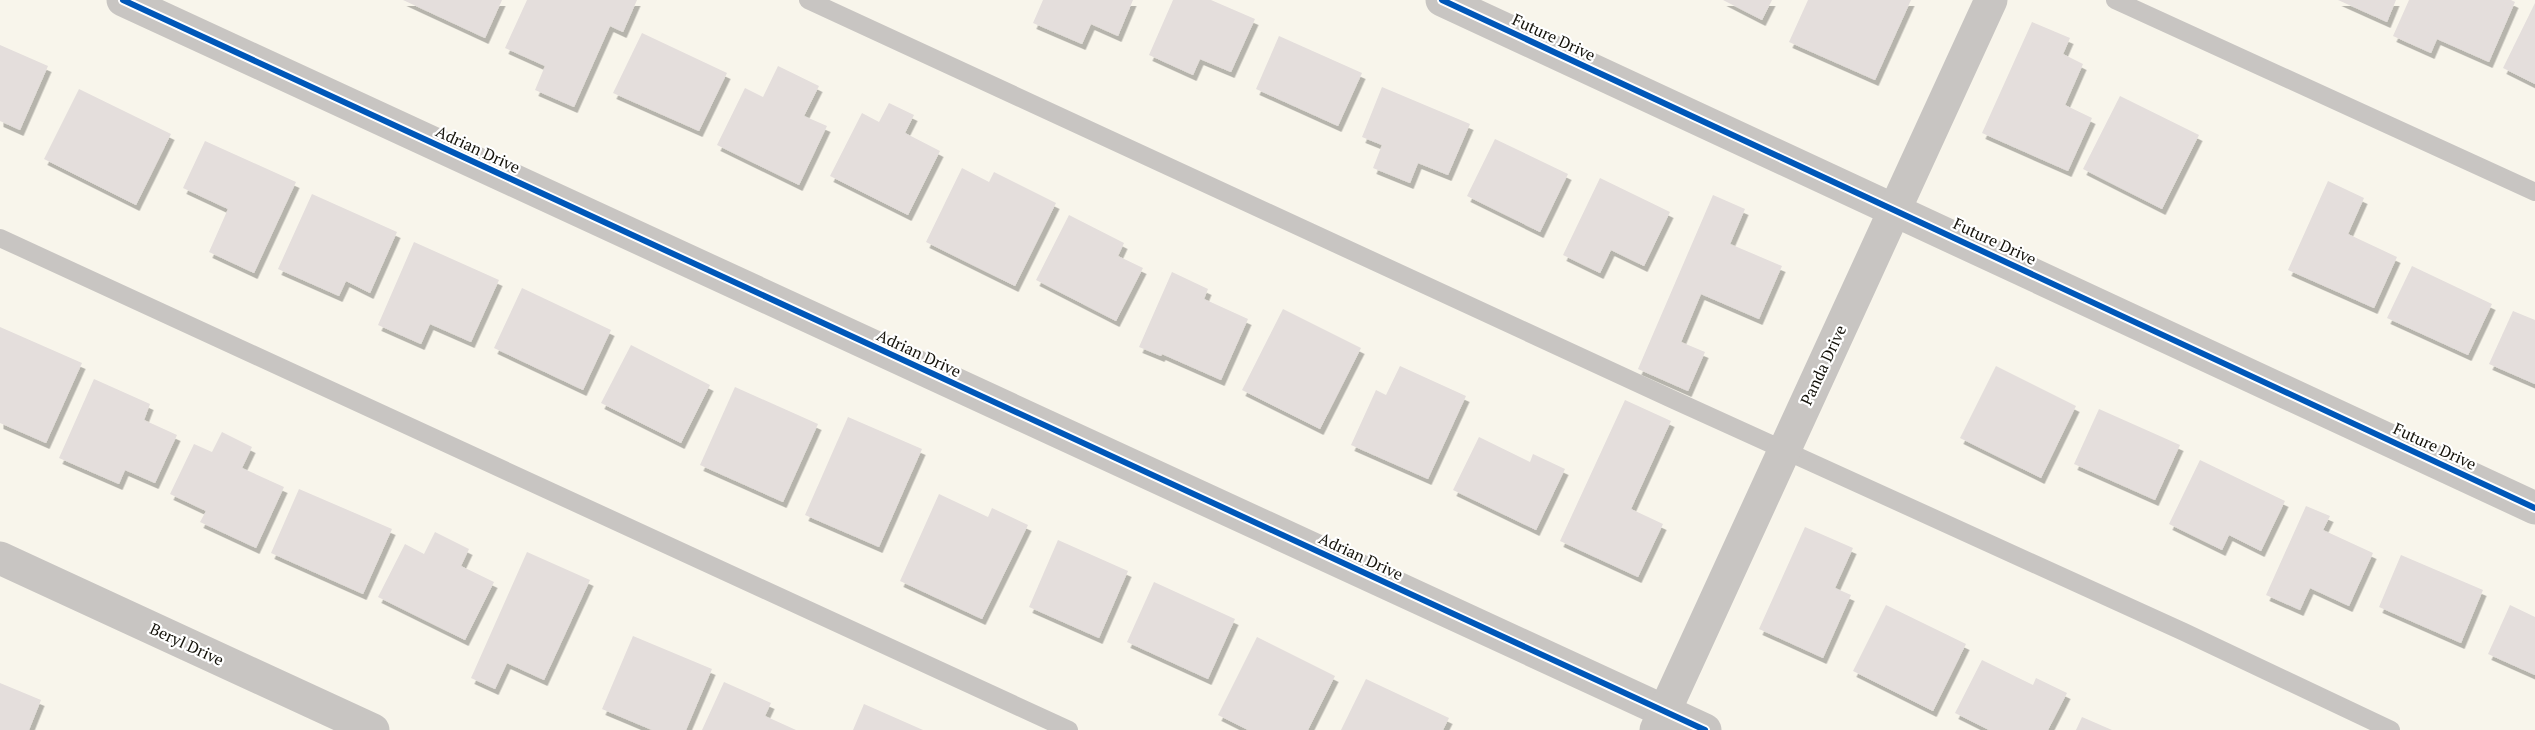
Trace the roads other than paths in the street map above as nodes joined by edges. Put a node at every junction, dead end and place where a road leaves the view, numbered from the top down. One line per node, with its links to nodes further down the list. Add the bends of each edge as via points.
1 (123, 0): 12 (street, Adrian Drive)
2 (808, 0): 9 (lane)
3 (1442, 0): 7 (street, Future Drive)
4 (1990, 0): 7 (street, Panda Drive)
5 (2115, 0): 6 (lane)
6 (2535, 192)
7 (1895, 210): 9 (street, Panda Drive); 10 (street, Future Drive)
8 (0, 238): 14 (lane)
9 (1785, 449): 12 (street, Panda Drive); 16 (lane)
10 (2535, 508)
11 (0, 558): 13 (street, Beryl Drive)
12 (1660, 721): 15 (street, Adrian Drive)
13 (373, 730)
14 (1069, 730)
15 (1705, 730)
16 (2391, 730)

